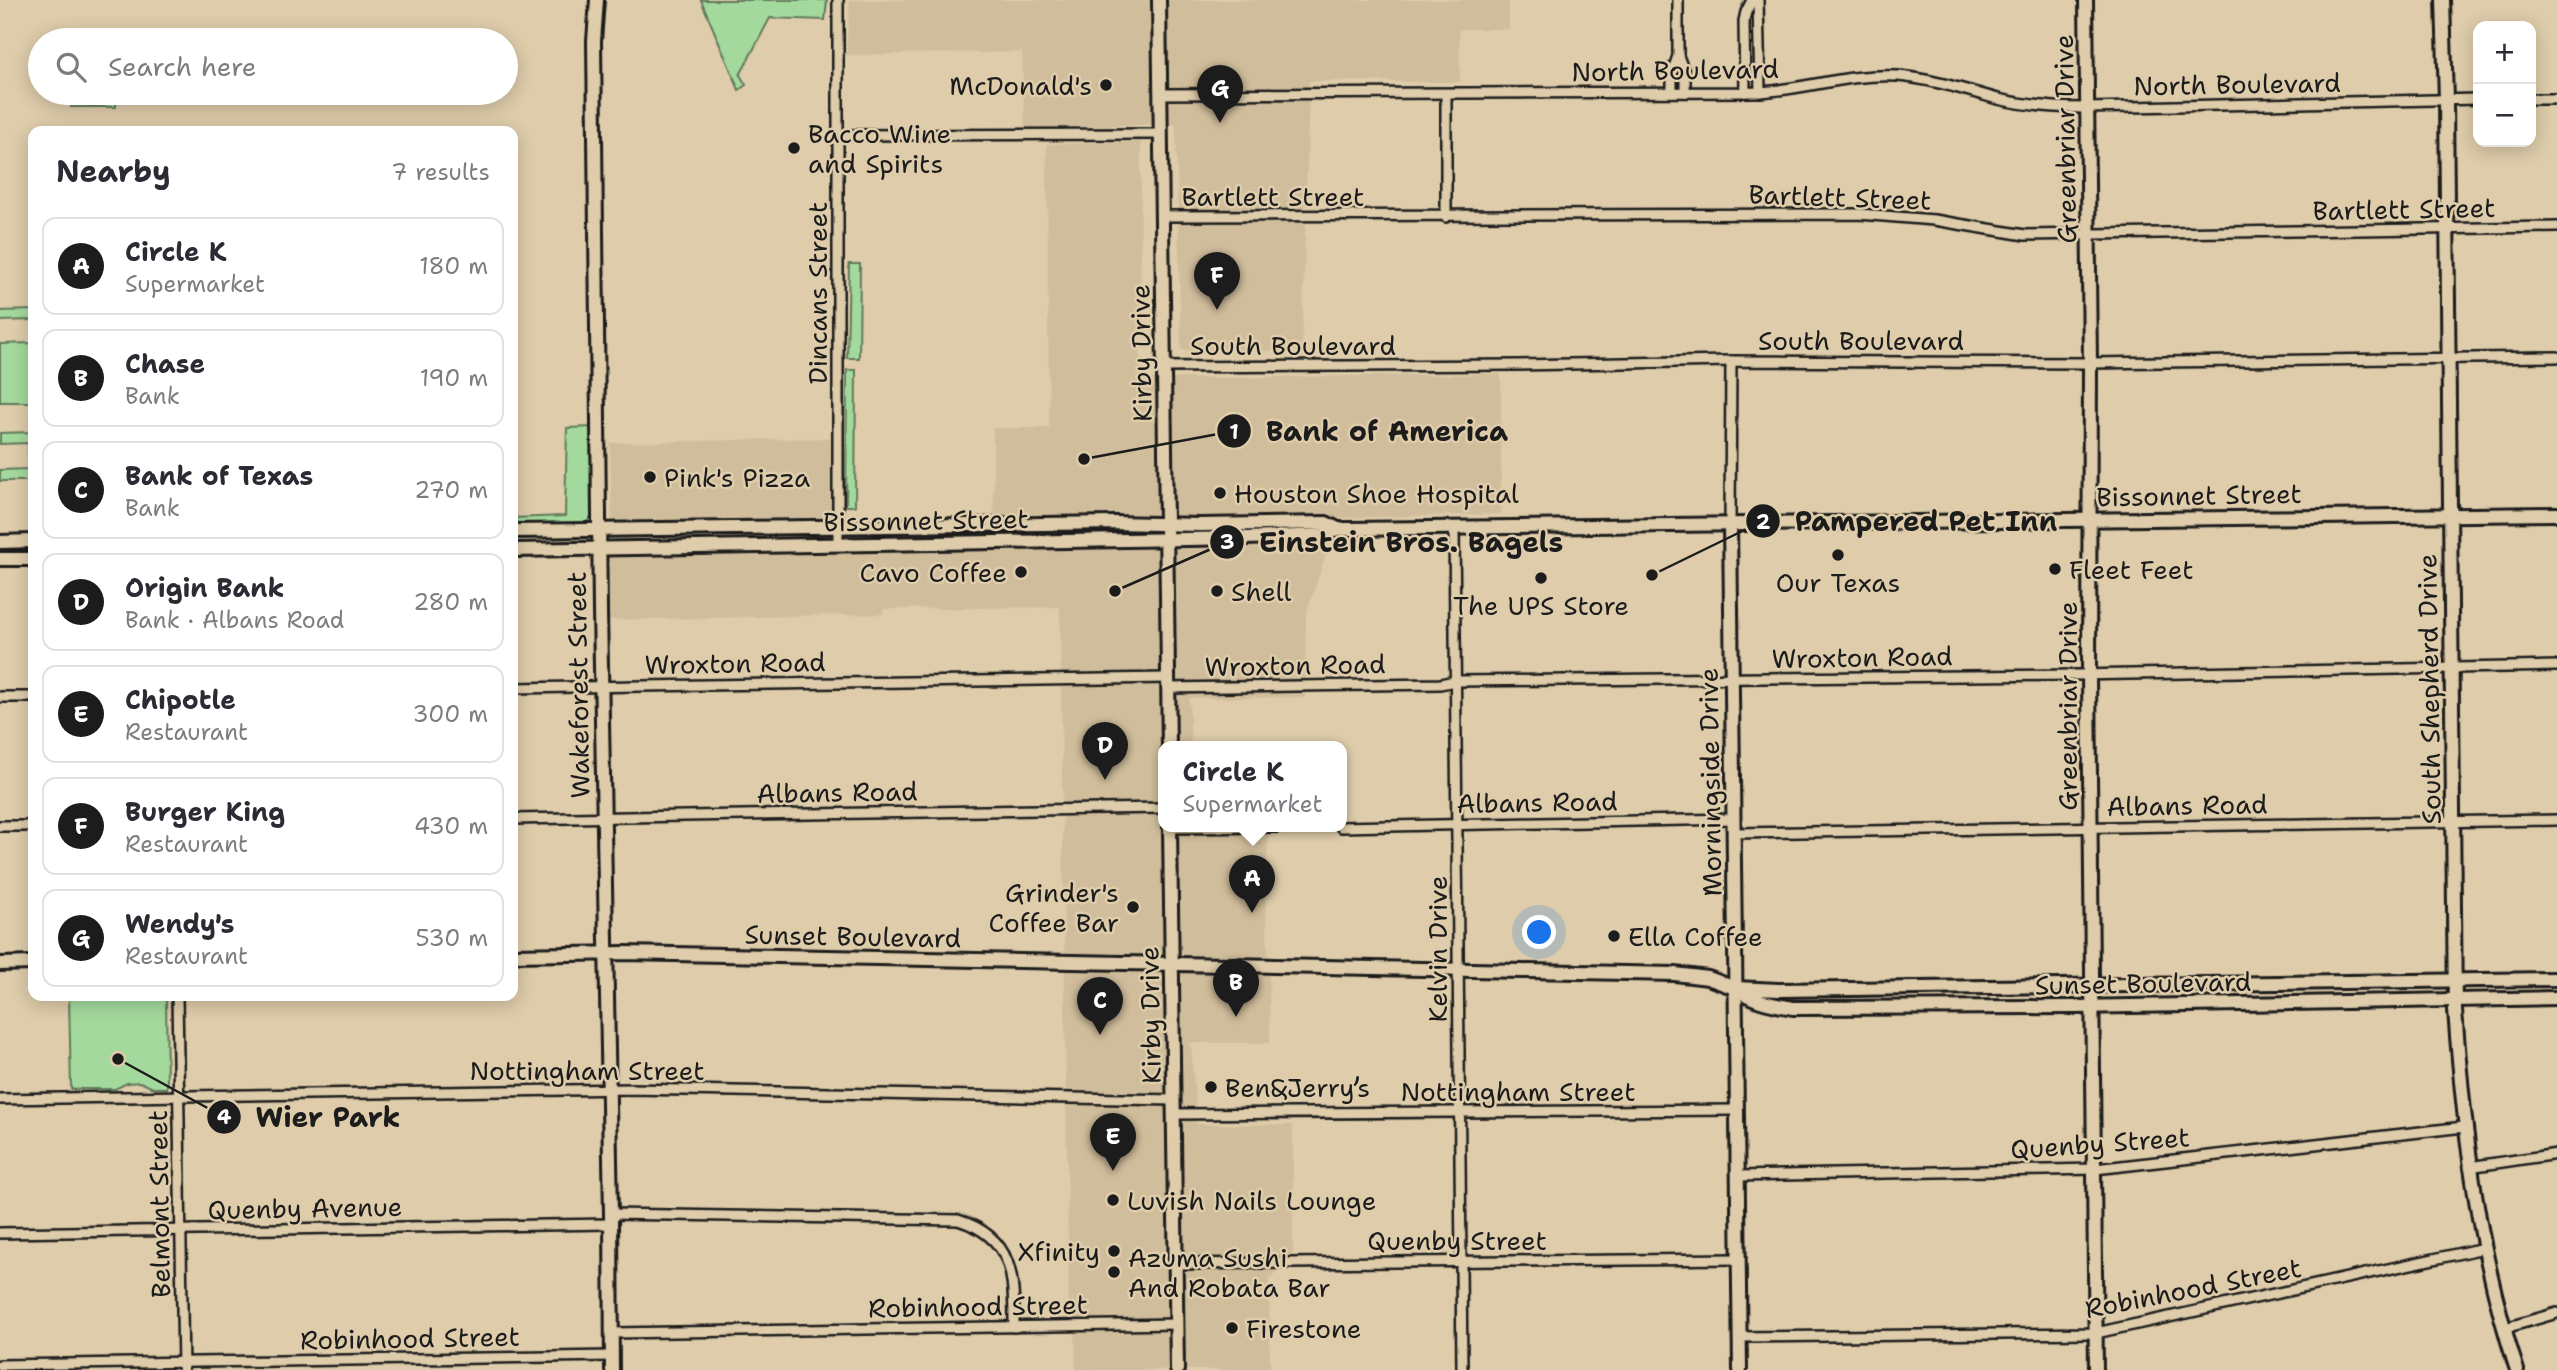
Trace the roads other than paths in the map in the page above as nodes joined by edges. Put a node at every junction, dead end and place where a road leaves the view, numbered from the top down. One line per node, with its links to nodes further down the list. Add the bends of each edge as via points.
1 (597, 0): 43 (main road, Wakeforest Street)
2 (838, 0): 24 (street, Dincans Street)
3 (1159, 0): 17 (main road, Kirby Drive)
4 (1678, 0): 11 (street)
5 (1752, 0): 9 (street, via 1745,12)
6 (1758, 0): 10 (street)
7 (2086, 0): 22 (main road, Greenbriar Drive)
8 (2443, 0): 21 (main road, South Shepherd Drive)
9 (1744, 44): 10 (street); 14 (street)
10 (1760, 44): 15 (street)
11 (1678, 57): 12 (street); 13 (street, via 1685,74)
12 (1672, 92): 13 (street, North Boulevard); 16 (street, North Boulevard)
13 (1685, 92): 14 (street, North Boulevard)
14 (1745, 92): 15 (street, North Boulevard)
15 (1760, 92): 22 (street, North Boulevard, via 1840,78 1900,76 2024,104)
16 (1446, 93): 17 (street, North Boulevard); 26 (street)
17 (1161, 94): 23 (main road, Kirby Drive)
18 (2473, 99): 21 (street, North Boulevard)
19 (2536, 99): 20 (street)
20 (2557, 99)
21 (2446, 100): 22 (street, North Boulevard); 28 (main road, South Shepherd Drive)
22 (2088, 108): 29 (main road, Greenbriar Drive)
23 (1161, 134): 24 (street); 25 (main road, Kirby Drive)
24 (838, 135): 41 (street, Dincans Street)
25 (1162, 216): 26 (street, Bartlett Street); 34 (main road, Kirby Drive)
26 (1446, 217): 29 (street, Bartlett Street, via 1858,214 1934,220 2025,235)
27 (2557, 227): 28 (street, Bartlett Street)
28 (2447, 229): 29 (street, Bartlett Street); 30 (main road, South Shepherd Drive)
29 (2088, 235): 33 (main road, Greenbriar Drive)
30 (2449, 357): 31 (street, South Boulevard); 33 (street, South Boulevard); 36 (main road, South Shepherd Drive)
31 (2557, 357)
32 (1731, 360): 33 (street, South Boulevard); 34 (street, South Boulevard); 40 (street, Morningside Drive)
33 (2090, 363): 37 (main road, Greenbriar Drive)
34 (1164, 367): 39 (main road, Kirby Drive)
35 (2557, 514): 36 (main road, Bissonnet Street)
36 (2450, 515): 37 (main road, Bissonnet Street); 56 (main road, South Shepherd Drive)
37 (2089, 520): 40 (main road, Bissonnet Street); 57 (main road, Greenbriar Drive)
38 (987, 524): 39 (main road, Bissonnet Street); 41 (main road, Bissonnet Street); 49 (main road)
39 (1167, 524): 44 (main road, Bissonnet Street, via 1326,523); 46 (main road, Kirby Drive)
40 (1730, 524): 42 (main road, Bissonnet Street); 58 (main road, Morningside Drive)
41 (838, 525): 43 (main road, Bissonnet Street); 50 (street, Dincans Street)
42 (1454, 527): 44 (main road, Bissonnet Street); 59 (street, Kelvin Drive)
43 (599, 529): 45 (main road, Bissonnet Street); 51 (main road, Wakeforest Street)
44 (1338, 529): 46 (main road, Bissonnet Street, via 1324,535)
45 (518, 531)
46 (1167, 539): 49 (main road, Bissonnet Street); 60 (main road, Kirby Drive)
47 (28, 541): 48 (main road)
48 (0, 542)
49 (987, 542): 50 (main road, Bissonnet Street)
50 (838, 545): 51 (main road, Bissonnet Street)
51 (599, 549): 52 (main road, Bissonnet Street); 61 (main road, Wakeforest Street)
52 (518, 550)
53 (0, 559): 54 (main road)
54 (28, 559)
55 (2557, 666): 56 (street, Wroxton Road)
56 (2452, 667): 57 (street, Wroxton Road); 71 (main road, South Shepherd Drive)
57 (2089, 675): 58 (street, Wroxton Road); 76 (main road, Greenbriar Drive)
58 (1732, 679): 59 (street, Wroxton Road); 69 (main road, Morningside Drive)
59 (1455, 681): 60 (street, Wroxton Road); 72 (street, Kelvin Drive)
60 (1168, 683): 61 (street, Wroxton Road); 65 (main road, Kirby Drive)
61 (601, 686): 62 (street, Wroxton Road); 67 (main road, Wakeforest Street)
62 (518, 688)
63 (0, 697): 64 (street)
64 (28, 697)
65 (1169, 741)
66 (1158, 808): 67 (street, Albans Road)
67 (603, 817): 68 (street, Albans Road); 79 (main road, Wakeforest Street)
68 (518, 819)
69 (1734, 819): 72 (street, Albans Road); 78 (main road, Morningside Drive)
70 (2557, 820): 71 (street, Albans Road)
71 (2454, 822): 76 (street, Albans Road); 86 (main road, South Shepherd Drive)
72 (1457, 825): 75 (street, Albans Road); 84 (street, Kelvin Drive)
73 (0, 826): 74 (street)
74 (28, 826)
75 (1347, 827)
76 (2090, 827): 78 (street, Albans Road); 87 (main road, Greenbriar Drive)
77 (1170, 832): 83 (main road, Kirby Drive)
78 (1734, 834): 88 (main road, Morningside Drive)
79 (605, 953): 80 (main road, Sunset Boulevard); 83 (main road, Sunset Boulevard); 93 (main road, Wakeforest Street)
80 (518, 955)
81 (28, 963): 82 (main road)
82 (0, 964)
83 (1172, 965): 84 (main road, Sunset Boulevard); 96 (main road, Kirby Drive)
84 (1458, 970): 88 (main road, Sunset Boulevard, via 1675,974 1708,978); 98 (street, Kelvin Drive)
85 (2557, 979): 86 (main road, Sunset Boulevard)
86 (2454, 981): 87 (main road, Sunset Boulevard); 90 (main road, South Shepherd Drive)
87 (2092, 987): 88 (main road, Sunset Boulevard); 92 (main road, Greenbriar Drive)
88 (1735, 988): 92 (main road, Sunset Boulevard, via 1759,1002 1793,1008); 97 (main road, Morningside Drive)
89 (2557, 998): 90 (main road, Sunset Boulevard)
90 (2454, 1000): 92 (main road, Sunset Boulevard); 100 (main road, South Shepherd Drive)
91 (177, 1001): 94 (street, Belmont Street)
92 (2093, 1006): 103 (main road, Greenbriar Drive)
93 (609, 1089): 94 (street, Nottingham Street); 96 (street, Nottingham Street); 105 (main road, Wakeforest Street)
94 (179, 1096): 95 (street, Nottingham Street); 106 (street, Belmont Street)
95 (0, 1099)
96 (1174, 1100): 99 (main road, Kirby Drive)
97 (1737, 1110): 98 (street, Nottingham Street); 104 (main road, Morningside Drive)
98 (1460, 1112): 99 (street, Nottingham Street); 110 (street, Kelvin Drive)
99 (1174, 1114): 111 (main road, Kirby Drive)
100 (2464, 1127): 102 (main road, South Shepherd Drive); 103 (street, Quenby Street)
101 (2557, 1154): 102 (street)
102 (2469, 1167): 108 (main road, South Shepherd Drive)
103 (2095, 1169): 104 (street, Quenby Street); 117 (main road, Greenbriar Drive)
104 (1738, 1176): 109 (main road, Morningside Drive)
105 (611, 1219): 106 (street, Quenby Avenue); 114 (street, Quenby Avenue, via 958,1220 984,1232 1002,1250 1012,1276); 116 (main road, Wakeforest Street)
106 (181, 1230): 107 (street, Quenby Avenue); 121 (street, Belmont Street)
107 (0, 1233)
108 (2484, 1248): 115 (main road, South Shepherd Drive); 117 (street, Robinhood Street)
109 (1739, 1259): 110 (street, Quenby Street); 118 (main road, Morningside Drive)
110 (1461, 1261): 111 (street, Quenby Street); 125 (street, Kelvin Drive)
111 (1176, 1264): 113 (main road, Kirby Drive)
112 (2557, 1313): 115 (street)
113 (1177, 1324): 114 (street, Robinhood Street); 124 (main road, Kirby Drive)
114 (1014, 1327): 116 (street, Robinhood Street)
115 (2505, 1328): 122 (main road, South Shepherd Drive)
116 (612, 1333): 119 (main road, Wakeforest Street)
117 (2096, 1333): 118 (street, Robinhood Street); 127 (main road, Greenbriar Drive)
118 (1740, 1337): 126 (main road, Morningside Drive)
119 (612, 1356): 121 (street, Robinhood Street); 123 (main road, Wakeforest Street)
120 (0, 1365): 121 (street, Robinhood Street)
121 (183, 1366)
122 (2513, 1369)
123 (612, 1370)
124 (1177, 1370)
125 (1462, 1370)
126 (1740, 1370)
127 (2096, 1370)

